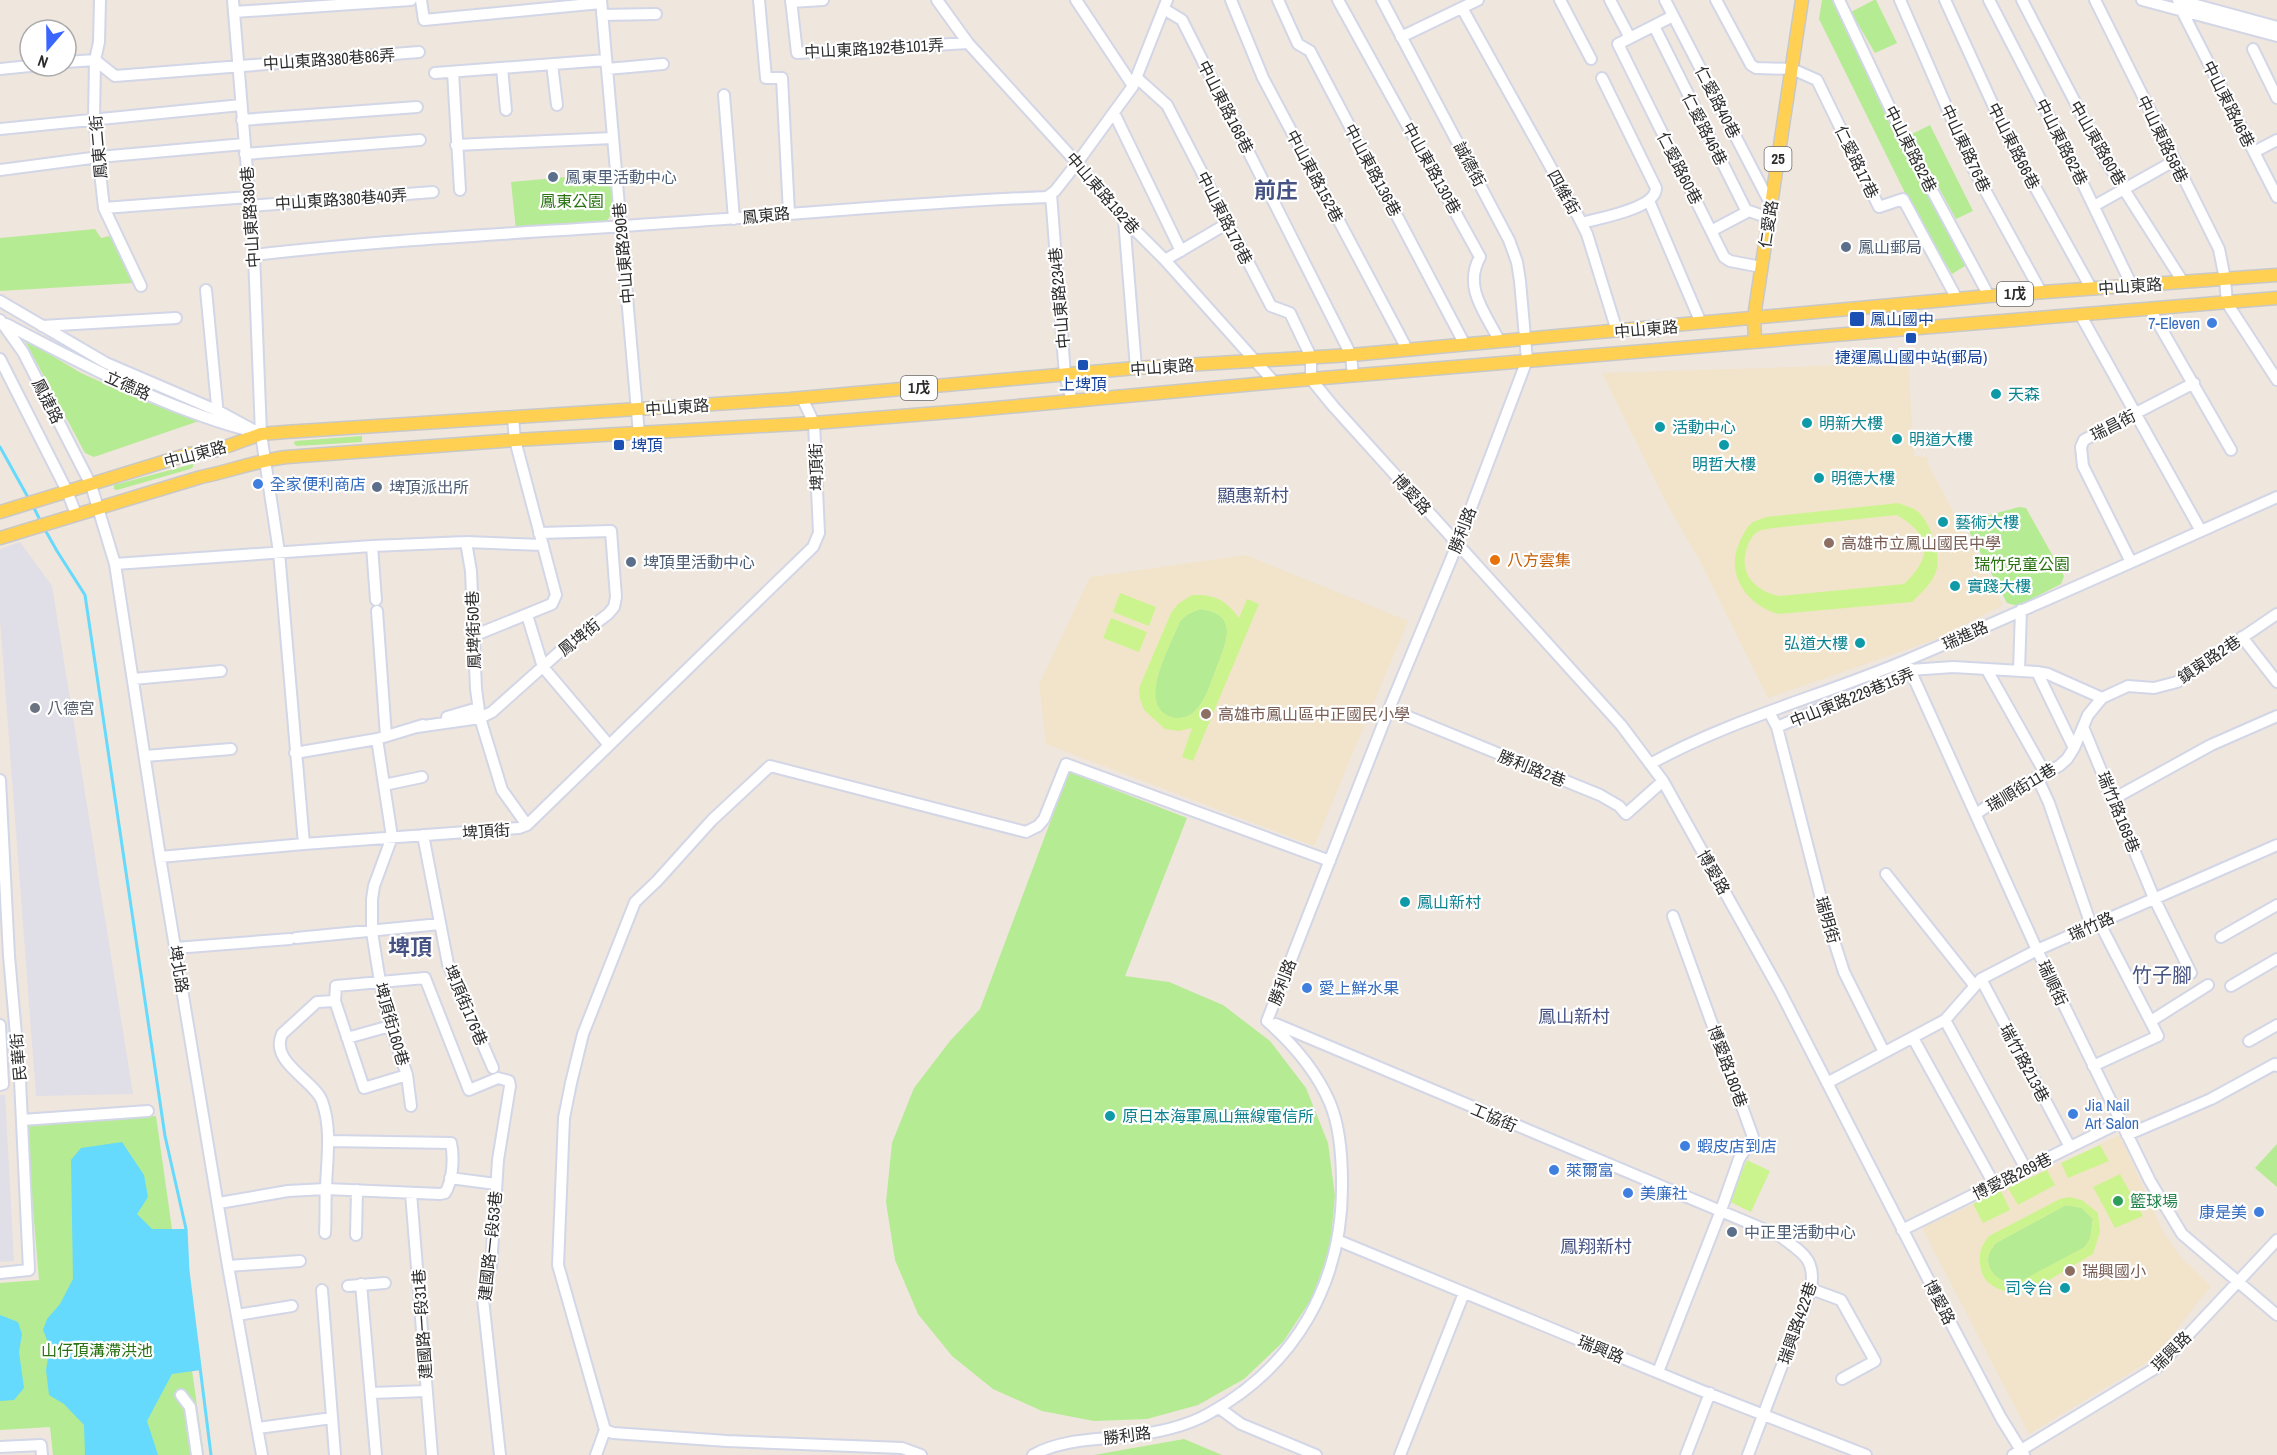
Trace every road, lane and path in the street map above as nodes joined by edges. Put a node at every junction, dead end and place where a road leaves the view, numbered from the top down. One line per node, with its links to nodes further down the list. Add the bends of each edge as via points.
1 (100, 0): 44 (street, 鳳東二街)
2 (233, 0): 31 (street, 中山東路380巷)
3 (411, 0): 31 (street)
4 (759, 0): 89 (street, via 766,78 782,78)
5 (823, 0): 26 (street)
6 (937, 0): 40 (street, 中山東路192巷)
7 (1076, 0): 57 (street, 中山東路178巷)
8 (1231, 0): 125 (street, 中山東路152巷, via 1263,78)
9 (1278, 0): 124 (street, 中山東路136巷, via 1298,44 1310,51)
10 (1338, 0): 122 (street, 中山東路130巷, via 1480,257 1473,276 1476,297)
11 (1382, 0): 38 (street, 誠德街)
12 (1478, 0): 30 (street)
13 (1560, 0): 43 (street)
14 (1610, 0): 39 (street)
15 (1665, 0): 34 (street, 仁愛路40巷)
16 (1716, 0): 53 (street, via 1751,66)
17 (1802, 0): 53 (main road, 仁愛路 / 25)
18 (1839, 0): 108 (street, 中山東路82巷, via 1906,142)
19 (1900, 0): 107 (street, 中山東路76巷, via 1974,170)
20 (1945, 0): 105 (street, 中山東路66巷, via 2010,142)
21 (1989, 0): 85 (street, 中山東路62巷)
22 (2022, 0): 78 (street, 中山東路60巷)
23 (2095, 0): 75 (street, 中山東路58巷)
24 (2142, 0): 29 (street)
25 (601, 1): 27 (street, via 424,20); 33 (street, 中山東路290巷)
26 (791, 1): 40 (street, 中山東路192巷101弄, via 797,53)
27 (422, 5)
28 (1166, 5): 57 (street); 126 (street, 中山東路168巷, via 1182,20)
29 (2180, 5): 36 (street); 37 (street); 73 (street, 中山東路46巷)
30 (1462, 8): 38 (street); 93 (street, 四維街)
31 (234, 12): 49 (street, 中山東路380巷)
32 (656, 14): 33 (street)
33 (602, 15): 48 (street, 中山東路290巷)
34 (1673, 16): 35 (street); 87 (street, 仁愛路40巷)
35 (1654, 26): 39 (street); 88 (street, 仁愛路46巷)
36 (2277, 27)
37 (2277, 36)
38 (1401, 37): 121 (street, 誠德街, via 1509,240 1517,262)
39 (1630, 38): 95 (street, 仁愛路60巷, via 1618,44)
40 (968, 43): 76 (street, 中山東路192巷)
41 (2253, 49): 59 (street)
42 (419, 52): 49 (street, 中山東路380巷86弄)
43 (1591, 59)
44 (95, 60): 45 (street); 49 (street, 中山東路380巷86弄, via 115,76); 65 (street, 鳳東二街)
45 (78, 61)
46 (552, 64): 48 (street); 51 (street); 61 (street)
47 (663, 64): 48 (street)
48 (606, 65): 68 (street, 中山東路290巷)
49 (238, 66): 60 (street, 中山東路380巷)
50 (18, 67): 52 (street)
51 (502, 68): 54 (street); 63 (street)
52 (0, 69)
53 (1792, 69): 87 (main road, 仁愛路 / 25); 110 (street, 仁愛路17巷, via 1817,80 1879,207 1903,199)
54 (453, 72): 55 (street); 71 (street)
55 (435, 73)
56 (1602, 78): 84 (street, via 1656,188)
57 (1135, 82): 64 (street); 92 (street, 中山東路178巷, via 1167,105)
58 (724, 95): 90 (street)
59 (2277, 98)
60 (241, 105): 65 (street); 66 (street, 中山東路380巷)
61 (556, 105)
62 (417, 107): 66 (street)
63 (506, 111)
64 (1114, 113): 76 (street); 96 (street)
65 (94, 119): 67 (street); 74 (street, 鳳東二街)
66 (242, 120): 72 (street, 中山東路380巷)
67 (0, 129)
68 (613, 138): 71 (street); 94 (street, 中山東路290巷)
69 (420, 140): 72 (street)
70 (2277, 140): 73 (street)
71 (456, 145): 79 (street)
72 (245, 149): 74 (street); 83 (street, 中山東路380巷)
73 (2254, 152): 82 (street, 中山東路46巷)
74 (99, 157): 77 (street); 86 (street, 鳳東二街)
75 (2174, 161): 78 (street); 101 (street, 中山東路58巷, via 2219,249)
76 (1077, 163): 81 (street); 91 (street, 中山東路192巷)
77 (0, 170)
78 (2124, 189): 85 (street); 102 (street, 中山東路60巷)
79 (460, 190)
80 (433, 192): 83 (street, 中山東路380巷40弄)
81 (1051, 194): 89 (street, 鳳東路); 132 (street, 中山東路234巷)
82 (2277, 197)
83 (249, 201): 86 (street, 中山東路380巷40弄); 97 (street, 中山東路380巷)
84 (1649, 201): 93 (street, 四維街); 118 (street)
85 (2094, 206): 104 (street, 中山東路62巷)
86 (104, 208): 103 (street, 鳳東二街)
87 (1770, 211): 88 (street); 99 (main road, 仁愛路 / 25)
88 (1747, 212): 95 (street)
89 (789, 213): 90 (street, 鳳東路)
90 (734, 219): 94 (street, 鳳東路)
91 (1124, 219): 98 (street, 中山東路192巷); 131 (street)
92 (1228, 223): 96 (street); 127 (street, 中山東路178巷, via 1267,300 1271,306 1290,313)
93 (1582, 223): 120 (street)
94 (621, 226): 97 (street, 鳳東路); 140 (street, 中山東路290巷)
95 (1711, 231): 99 (street, 仁愛路60巷, via 1727,260)
96 (1181, 251): 98 (street)
97 (254, 255): 145 (street, 中山東路380巷)
98 (1165, 260): 129 (street, 中山東路192巷)
99 (1761, 267): 115 (main road, 仁愛路 / 25)
100 (2277, 275): 101 (main road, 中山東路 / 1戊)
101 (2225, 279): 102 (main road, 中山東路 / 1戊); 112 (street)
102 (2183, 282): 104 (main road, 中山東路 / 1戊)
103 (141, 286)
104 (2132, 286): 105 (main road, 中山東路 / 1戊)
105 (2091, 288): 107 (main road, 中山東路 / 1戊)
106 (206, 290): 142 (street)
107 (2041, 292): 108 (main road, 中山東路 / 1戊)
108 (1989, 296): 110 (main road, 中山東路 / 1戊)
109 (2277, 298): 112 (main road, 中山東路 / 1戊)
110 (1957, 299): 115 (main road, 中山東路 / 1戊)
111 (0, 301): 119 (street)
112 (2227, 303): 113 (main road, 中山東路 / 1戊); 135 (street)
113 (2150, 309): 114 (main road, 中山東路 / 1戊); 137 (street)
114 (2080, 314): 123 (main road, 中山東路 / 1戊); 141 (street)
115 (1754, 317): 118 (main road, 中山東路 / 1戊); 123 (main road, 仁愛路 / 25)
116 (176, 318): 119 (street)
117 (1, 322): 142 (street, 立德路, via 112,379); 150 (street, 鳳捷路, via 23,352)
118 (1701, 323): 120 (main road, 中山東路 / 1戊)
119 (42, 326): 142 (street, via 106,363)
120 (1617, 331): 121 (main road, 中山東路 / 1戊)
121 (1526, 338): 122 (main road, 中山東路 / 1戊); 130 (street, 勝利路)
122 (1499, 340): 124 (main road, 中山東路 / 1戊)
123 (1755, 341): 130 (main road, 中山東路 / 1戊)
124 (1464, 343): 125 (main road, 中山東路 / 1戊)
125 (1407, 349): 126 (main road, 中山東路 / 1戊)
126 (1351, 355): 127 (main road, 中山東路 / 1戊); 133 (street, 中山東路168巷)
127 (1311, 357): 129 (main road, 中山東路 / 1戊); 134 (street)
128 (0, 359): 151 (street, 鳳捷路)
129 (1254, 360): 131 (main road, 中山東路 / 1戊); 136 (street, 中山東路192巷)
130 (1527, 360): 133 (main road, 中山東路 / 1戊); 161 (street, 勝利路)
131 (1136, 368): 132 (main road, 中山東路 / 1戊)
132 (1065, 375): 138 (main road, 中山東路 / 1戊); 139 (street, 中山東路234巷)
133 (1353, 376): 134 (main road, 中山東路 / 1戊)
134 (1311, 379): 136 (main road, 中山東路 / 1戊); 161 (street, 博愛路)
135 (2277, 380)
136 (1274, 382): 139 (main road, 中山東路 / 1戊)
137 (2193, 383): 141 (street, 瑞昌街); 148 (street)
138 (802, 398): 140 (main road, 中山東路 / 1戊); 144 (street, 埤頂街)
139 (1072, 401): 144 (main road, 中山東路 / 1戊)
140 (637, 410): 143 (main road, 中山東路 / 1戊); 146 (street, 中山東路290巷)
141 (2135, 413): 156 (street); 164 (street, 瑞昌街, via 2084,440 2081,447 2083,466)
142 (218, 417): 145 (street, 立德路)
143 (513, 418): 145 (main road, 中山東路 / 1戊); 147 (street)
144 (814, 423): 146 (main road, 中山東路 / 1戊); 187 (street, 埤頂街, via 819,533 813,547)
145 (261, 434): 149 (street); 150 (main road, 中山東路 / 1戊)
146 (639, 434): 147 (main road, 中山東路 / 1戊)
147 (515, 440): 149 (main road, 中山東路 / 1戊); 157 (street)
148 (2231, 450)
149 (264, 460): 153 (main road, 中山東路 / 1戊); 163 (street)
150 (91, 485): 151 (main road, 中山東路 / 1戊); 153 (street, 埤北路)
151 (67, 491): 154 (main road, 中山東路 / 1戊); 155 (street, 鳳捷路)
152 (2277, 497): 156 (street, 瑞進路)
153 (99, 506): 155 (main road, 中山東路 / 1戊); 165 (street, 埤北路)
154 (0, 512)
155 (76, 514): 158 (main road, 中山東路 / 1戊)
156 (2201, 531): 164 (street, 瑞進路)
157 (540, 533): 160 (street); 172 (street, 鳳埤街, via 610,531 616,597 608,614)
158 (0, 538)
159 (466, 542): 160 (street); 162 (street); 169 (street, 鳳埤街50巷)
160 (543, 545): 168 (street, via 555,601)
161 (1457, 545): 180 (street, 勝利路); 192 (street, 博愛路, via 1621,725)
162 (372, 546): 163 (street); 186 (street)
163 (279, 552): 165 (street); 190 (street)
164 (2131, 562): 166 (street, 瑞進路)
165 (115, 564): 177 (street, 埤北路)
166 (2021, 610): 171 (street, 瑞進路); 175 (street)
167 (2277, 614): 170 (street, 鎮東路2巷)
168 (527, 615): 169 (street); 172 (street)
169 (473, 636): 182 (street, 鳳埤街50巷)
170 (2242, 637): 178 (street); 179 (street, 鎮東路2巷, via 2177,682 2154,688 2128,686)
171 (1908, 665): 173 (street, 中山東路229巷15弄); 181 (street, 瑞進路); 184 (street, 中山東路229巷15弄); 199 (street, 瑞順街)
172 (543, 667): 182 (street, 鳳埤街, via 503,704); 187 (street)
173 (1987, 670): 175 (street, 中山東路229巷15弄); 193 (street)
174 (221, 671): 177 (street)
175 (2019, 671): 176 (street, 中山東路229巷15弄)
176 (2037, 672): 179 (street, 中山東路229巷15弄); 189 (street)
177 (133, 679): 191 (street, 埤北路)
178 (2277, 682)
179 (2102, 698): 185 (street, 瑞順街11巷, via 2092,708)
180 (1389, 709): 196 (street, 勝利路2巷, via 1600,795 1626,814); 206 (street, 勝利路)
181 (1769, 712): 184 (street, 瑞明街); 192 (street, 瑞進路)
182 (479, 713): 186 (street, 鳳埤街); 200 (street, 鳳埤街50巷, via 502,790)
183 (2277, 716): 198 (street, via 2211,745)
184 (1777, 727): 233 (street, 瑞明街, via 1844,972)
185 (2084, 727): 189 (street, 瑞順街11巷); 198 (street, 瑞竹路168巷)
186 (381, 737): 190 (street, 鳳埤街); 197 (street)
187 (609, 745): 200 (street, 埤頂街)
188 (231, 748): 191 (street)
189 (2074, 748): 193 (street, 瑞順街11巷, via 2059,766)
190 (295, 753): 203 (street)
191 (145, 756): 205 (street, 埤北路)
192 (1650, 764): 196 (street, 博愛路)
193 (2041, 775): 199 (street, 瑞順街11巷); 212 (street)
194 (422, 777): 197 (street)
195 (0, 780): 242 (street, 民華街)
196 (1663, 781): 238 (street, 博愛路)
197 (384, 785): 202 (street)
198 (2113, 799): 208 (street, 瑞竹路168巷)
199 (1976, 814): 216 (street, 瑞順街)
200 (527, 825): 201 (street, 埤頂街)
201 (423, 835): 202 (street, 埤頂街); 211 (street, 埤頂街176巷)
202 (392, 837): 203 (street, 埤頂街); 213 (street, 埤頂街160巷, via 372,898)
203 (304, 844): 205 (street, 埤頂街)
204 (2276, 849): 208 (street, 瑞竹路)
205 (160, 857): 215 (street, 埤北路)
206 (1330, 861): 225 (street, 勝利路); 284 (street, via 1066,764 1044,819 1026,832 770,766 712,820 635,902 583,1034 564,1118 558,1265)
207 (1886, 874): 220 (street, 瑞竹路213巷)
208 (2154, 897): 212 (street, 瑞竹路); 218 (street, 瑞竹路168巷)
209 (2277, 905): 214 (street)
210 (1673, 916): 255 (street, 博愛路180巷, via 1753,1137 1739,1159)
211 (440, 924): 213 (street); 236 (street, 埤頂街176巷, via 448,964)
212 (2095, 924): 216 (street, 瑞竹路); 226 (street)
213 (372, 932): 215 (street); 219 (street, 埤頂街160巷)
214 (2221, 937)
215 (175, 948): 254 (street, 埤北路)
216 (2037, 950): 220 (street, 瑞竹路); 235 (street, 瑞順街)
217 (2277, 959): 222 (street)
218 (2191, 973)
219 (380, 982): 223 (street, via 336,986); 229 (street, 埤頂街160巷); 249 (street, 建國路一段53巷, via 425,978 469,1090 498,1078 509,1081)
220 (1977, 982): 224 (street, 瑞竹路); 246 (street, 瑞竹路213巷)
221 (2208, 985): 226 (street)
222 (2231, 986)
223 (335, 1001): 230 (street); 245 (street, via 317,1002 280,1038 286,1062 320,1097 327,1115)
224 (1945, 1020): 231 (street, 瑞竹路); 247 (street)
225 (1267, 1021): 255 (street, 工協街); 259 (street, 勝利路, via 1296,1047 1330,1103 1342,1166)
226 (2151, 1022): 235 (street, via 2158,1036)
227 (0, 1025): 239 (street)
228 (2277, 1025): 232 (street)
229 (390, 1026): 230 (street); 237 (street, 埤頂街160巷)
230 (347, 1038): 237 (street, via 364,1088)
231 (1913, 1038): 233 (street, 瑞竹路); 250 (street)
232 (2249, 1041)
233 (1884, 1052): 238 (street, 瑞竹路)
234 (2276, 1065): 244 (street, via 2211,1099)
235 (2093, 1066): 243 (street, 瑞順街)
236 (493, 1068)
237 (407, 1075): 240 (street, 埤頂街160巷)
238 (1827, 1083): 256 (street, 博愛路)
239 (0, 1084)
240 (411, 1106)
241 (148, 1112): 242 (street)
242 (22, 1120): 263 (street, 民華街, via 28,1270)
243 (2121, 1122): 244 (street, 瑞順街); 246 (street, 博愛路269巷)
244 (2127, 1135): 264 (street, 瑞順街, via 2182,1234)
245 (329, 1141): 248 (street, via 451,1143); 251 (street)
246 (2070, 1147): 247 (street, 博愛路269巷)
247 (2026, 1168): 250 (street, 博愛路269巷)
248 (450, 1179): 249 (street); 253 (street, via 445,1193)
249 (496, 1184): 293 (street, 建國路一段53巷, via 491,1267 483,1299)
250 (1994, 1184): 256 (street, 博愛路269巷)
251 (326, 1189): 252 (street); 254 (street); 257 (street)
252 (357, 1190): 253 (street); 258 (street)
253 (411, 1192): 276 (street, 建國路一段31巷)
254 (219, 1203): 262 (street, 埤北路)
255 (1720, 1213): 268 (street, 瑞興路422巷, via 1779,1236 1804,1254 1814,1272); 274 (street)
256 (1902, 1230): 286 (street, 博愛路)
257 (326, 1233)
258 (356, 1235)
259 (1338, 1240): 270 (street, 瑞興路); 280 (street, 勝利路, via 1322,1291 1299,1334 1259,1379)
260 (2277, 1240): 264 (street, 瑞興路)
261 (300, 1261): 262 (street)
262 (228, 1266): 272 (street, 埤北路)
263 (0, 1273)
264 (2237, 1282): 273 (street, 瑞順街); 286 (street, 瑞興路, via 2159,1366)
265 (386, 1283): 266 (street)
266 (362, 1284): 267 (street); 277 (street)
267 (348, 1286)
268 (1811, 1289): 275 (street, via 1841,1300 1875,1361); 281 (street, 瑞興路422巷)
269 (322, 1290): 282 (street)
270 (1464, 1293): 274 (street, 瑞興路); 298 (street)
271 (292, 1306): 272 (street)
272 (237, 1315): 283 (street, 埤北路)
273 (2277, 1315)
274 (1658, 1372): 278 (street, 瑞興路)
275 (1842, 1378)
276 (427, 1391): 277 (street); 292 (street, 建國路一段31巷)
277 (371, 1393): 291 (street)
278 (1710, 1393): 281 (street, 瑞興路); 299 (street)
279 (181, 1395): 288 (street, via 190,1407)
280 (1218, 1408): 296 (street, 勝利路, via 1147,1434 1062,1444); 297 (street, via 1241,1424)
281 (1765, 1414): 300 (street, 瑞興路422巷); 301 (street, 瑞興路)
282 (332, 1419): 283 (street); 290 (street)
283 (258, 1428): 289 (street, 埤北路)
284 (605, 1430): 294 (street); 295 (street, via 727,1441 902,1448)
285 (0, 1447): 287 (street, via 41,1445)
286 (2019, 1453)
287 (42, 1455)
288 (197, 1455)
289 (262, 1455)
290 (335, 1455)
291 (376, 1455)
292 (432, 1455)
293 (501, 1455)
294 (596, 1455)
295 (921, 1455)
296 (1033, 1455)
297 (1316, 1455)
298 (1400, 1455)
299 (1686, 1455)
300 (1749, 1455)
301 (1866, 1455)

